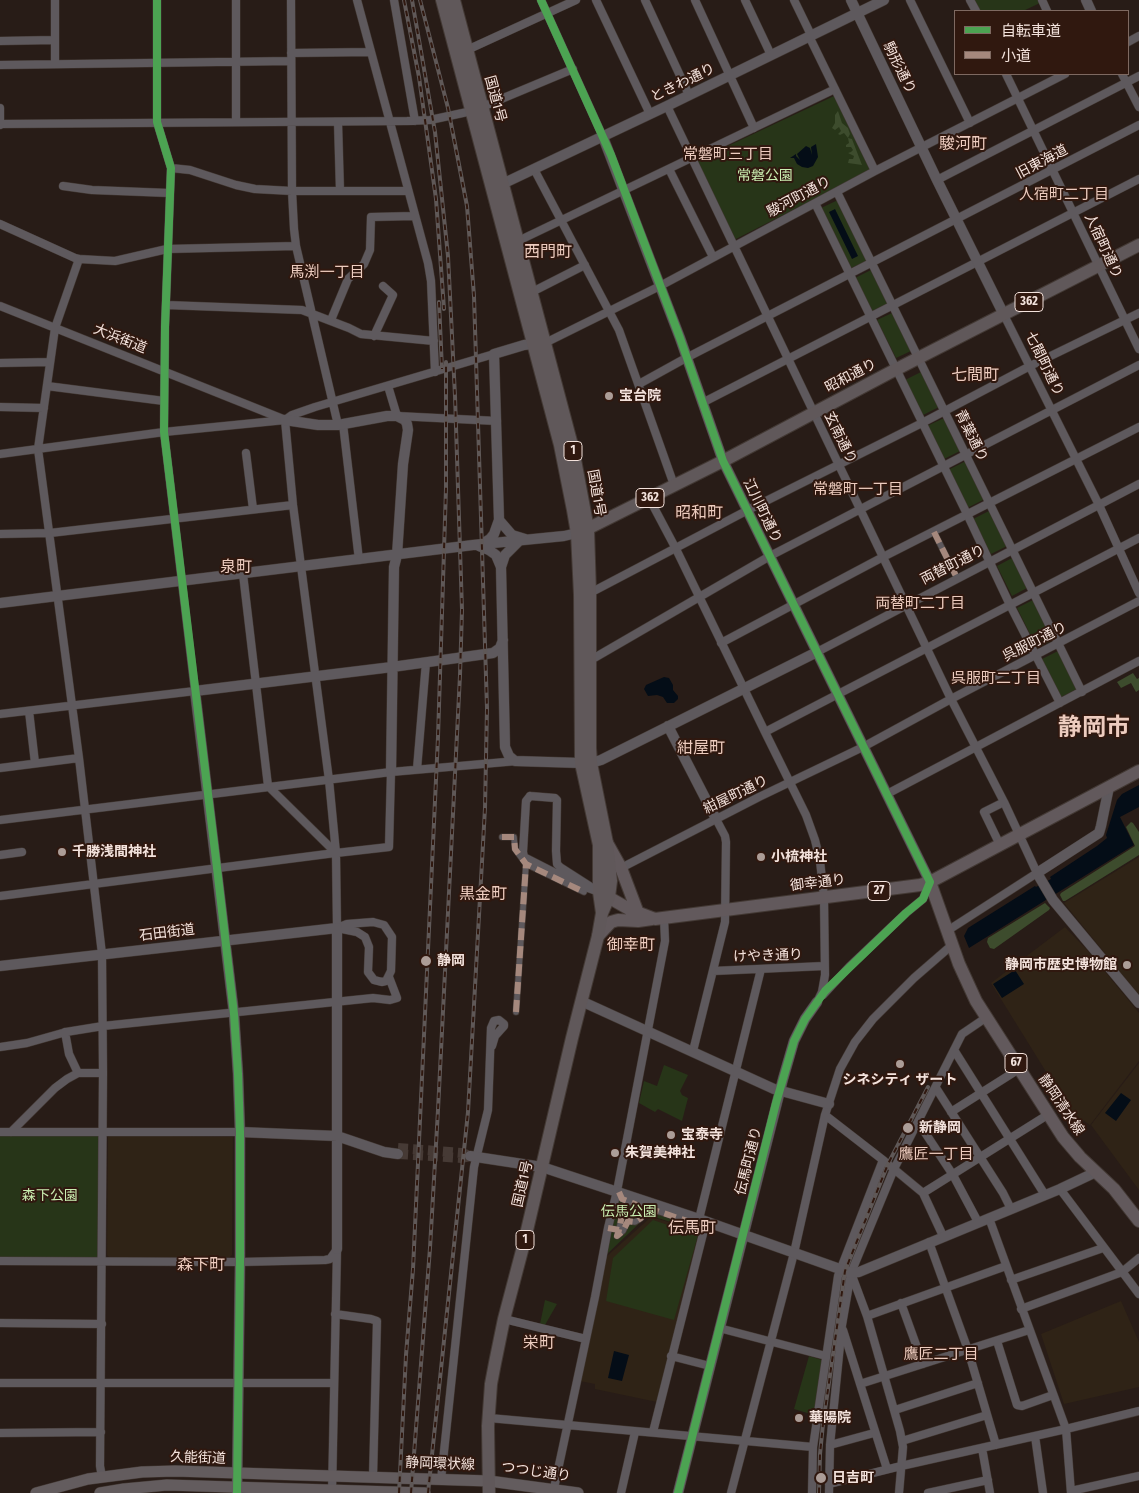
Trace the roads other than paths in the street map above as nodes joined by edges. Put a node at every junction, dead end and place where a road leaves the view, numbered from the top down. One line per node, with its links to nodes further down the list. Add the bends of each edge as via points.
1 (55, 0): 22 (street)
2 (157, 0): 29 (street)
3 (236, 0): 28 (street)
4 (291, 0): 27 (street)
5 (356, 0): 25 (street)
6 (394, 0): 48 (street)
7 (442, 0): 45 (highway, 国道1号 / 1)
8 (454, 0): 24 (highway, 国道1号 / 1)
9 (541, 0): 19 (street)
10 (576, 0): 19 (street)
11 (596, 0): 46 (street)
12 (645, 0): 40 (street)
13 (696, 0): 33 (street)
14 (745, 0): 26 (street)
15 (794, 0): 21 (street)
16 (851, 0): 20 (street, 駒形通り)
17 (884, 0): 20 (street, ときわ通り)
18 (910, 0): 53 (street)
19 (547, 13): 24 (street); 32 (street)
20 (858, 13): 21 (street, ときわ通り); 59 (street, 駒形通り)
21 (810, 36): 26 (street, ときわ通り); 39 (street)
22 (54, 40): 23 (street); 30 (street)
23 (0, 41)
24 (467, 50): 45 (highway, 国道1号 / 1)
25 (371, 52): 27 (street); 47 (street)
26 (771, 55): 33 (street, ときわ通り)
27 (291, 57): 28 (street); 52 (street)
28 (236, 61): 29 (street); 50 (street)
29 (157, 62): 30 (street); 49 (street)
30 (55, 64): 31 (street)
31 (0, 65)
32 (573, 69): 45 (street); 58 (street)
33 (730, 75): 40 (street, ときわ通り); 56 (street)
34 (1006, 75): 41 (street, 人宿町通り)
35 (1063, 75): 41 (street, 駿河町通り)
36 (1122, 75): 38 (street)
37 (1139, 76): 38 (street)
38 (1126, 83): 43 (street); 57 (street)
39 (835, 89): 56 (street); 65 (street)
40 (689, 95): 42 (street, ときわ通り)
41 (1018, 98): 53 (street, 駿河町通り); 57 (street, 人宿町通り)
42 (667, 106): 46 (street, ときわ通り); 60 (street, 玄南通り)
43 (1139, 107)
44 (0, 108): 54 (street)
45 (477, 109): 48 (street); 69 (highway, 国道1号 / 1)
46 (650, 114): 58 (street, ときわ通り)
47 (389, 121): 48 (street); 51 (street); 72 (street)
48 (415, 121)
49 (157, 122): 50 (street); 54 (street); 61 (street)
50 (236, 122): 52 (street)
51 (338, 122): 52 (street); 71 (street)
52 (291, 123): 73 (street)
53 (970, 123): 59 (street, 駿河町通り)
54 (0, 124)
55 (1139, 125): 64 (street, 旧東海道)
56 (754, 128): 60 (street)
57 (1033, 130): 64 (street, 人宿町通り); 67 (street)
58 (603, 137): 62 (street, ときわ通り); 70 (street, 江川町通り)
59 (922, 148): 65 (street, 駿河町通り); 67 (street, 七間町通り)
60 (691, 159): 63 (street); 85 (street, 玄南通り)
61 (170, 168): 73 (street, via 190,170 244,187); 75 (street)
62 (534, 169): 69 (street, ときわ通り); 79 (street)
63 (669, 169): 70 (street); 87 (street)
64 (1054, 170): 77 (street, 人宿町通り); 80 (street, 旧東海道)
65 (875, 171): 74 (street, 駿河町通り)
66 (1139, 179): 77 (street)
67 (937, 180): 80 (street, 七間町通り)
68 (63, 186): 75 (street)
69 (497, 186): 82 (highway, 国道1号 / 1); 111 (highway, 国道1号 / 1)
70 (624, 190): 79 (street); 95 (street, 江川町通り)
71 (340, 191): 72 (street); 73 (street)
72 (408, 191): 78 (street)
73 (292, 192): 84 (street)
74 (837, 192): 76 (street, 駿河町通り); 90 (street, 青葉通り)
75 (169, 193): 86 (street)
76 (815, 203): 85 (street, 駿河町通り); 93 (street)
77 (1074, 213): 89 (street); 92 (street, 人宿町通り)
78 (414, 216): 106 (street, via 371,216 370,250 364,264 348,279); 110 (street, via 431,281)
79 (561, 220): 82 (street); 91 (street)
80 (957, 220): 89 (street, 七間町通り); 90 (street, 旧東海道)
81 (0, 224): 88 (street)
82 (518, 241): 96 (highway, 国道1号 / 1)
83 (1139, 245): 92 (highway, 昭和通り / 362)
84 (296, 246): 86 (street); 101 (street)
85 (732, 246): 87 (street, 駿河町通り); 104 (street, 玄南通り)
86 (167, 249): 88 (street, via 115,261); 97 (street)
87 (713, 257): 95 (street, 駿河町通り)
88 (79, 259): 108 (street)
89 (978, 262): 99 (street); 103 (street, 七間町通り)
90 (871, 264): 93 (street, 旧東海道); 99 (street, 青葉通り)
91 (585, 265): 96 (street); 100 (street)
92 (1098, 266): 103 (highway, 昭和通り / 362); 107 (street, 人宿町通り)
93 (850, 274): 104 (street, 旧東海道); 105 (street)
94 (383, 286): 109 (street, via 393,295)
95 (660, 286): 100 (street, 駿河町通り); 114 (street, 江川町通り)
96 (532, 292): 111 (highway, 国道1号 / 1)
97 (166, 305): 101 (street); 122 (street)
98 (0, 306): 108 (street, 大浜街道)
99 (892, 306): 105 (street); 115 (street, 青葉通り)
100 (609, 311): 111 (street, 駿河町通り); 124 (street)
101 (311, 312): 106 (street); 128 (street)
102 (1139, 313): 107 (street)
103 (1004, 314): 115 (highway, 昭和通り / 362); 120 (street, 七間町通り)
104 (767, 317): 114 (street, 旧東海道); 116 (street, 玄南通り)
105 (871, 317): 116 (street); 121 (street)
106 (331, 320): 109 (street, via 361,334)
107 (1125, 320): 112 (street, 人宿町通り); 120 (street)
108 (55, 328): 118 (street); 122 (street, 大浜街道)
109 (374, 336): 110 (street)
110 (434, 341): 123 (street)
111 (539, 343): 113 (street); 162 (highway, 国道1号 / 1)
112 (1139, 349)
113 (494, 354): 123 (street); 137 (street)
114 (686, 358): 124 (street, 旧東海道); 129 (street, 江川町通り)
115 (919, 358): 121 (highway, 昭和通り / 362); 133 (street, 青葉通り)
116 (787, 359): 129 (street); 134 (street, 玄南通り)
117 (0, 362): 118 (street)
118 (50, 362): 125 (street)
119 (1139, 365): 132 (street)
120 (1030, 366): 132 (street, 七間町通り); 133 (street)
121 (896, 370): 134 (highway, 昭和通り / 362); 138 (street)
122 (164, 371): 127 (street); 136 (street, 大浜街道)
123 (436, 372): 126 (street)
124 (639, 384): 151 (street)
125 (47, 386): 127 (street); 131 (street)
126 (388, 386): 128 (street); 135 (street)
127 (164, 400): 141 (street)
128 (333, 402): 136 (street); 139 (street)
129 (702, 403): 147 (street, 江川町通り)
130 (0, 407): 131 (street)
131 (44, 408): 142 (street)
132 (1051, 410): 145 (street); 146 (street, 七間町通り)
133 (945, 411): 138 (street); 145 (street, 青葉通り)
134 (813, 413): 147 (highway, 昭和通り / 362); 148 (street, 玄南通り)
135 (397, 416): 137 (street); 139 (street, 大浜街道); 173 (street, via 405,420 408,430)
136 (285, 420): 139 (street, 大浜街道); 141 (street, 大浜街道); 154 (street)
137 (497, 420): 161 (street)
138 (922, 423): 148 (street); 149 (street)
139 (340, 425): 176 (street)
140 (1139, 427): 146 (street)
141 (164, 432): 142 (street, 大浜街道); 160 (street)
142 (38, 449): 143 (street, 大浜街道); 164 (street)
143 (0, 454)
144 (246, 454): 156 (street)
145 (966, 454): 149 (street); 153 (street, 青葉通り)
146 (1076, 460): 153 (street); 155 (street, 七間町通り)
147 (723, 461): 151 (highway, 昭和通り / 362); 158 (street, 江川町通り)
148 (838, 464): 157 (street, 玄南通り); 158 (street)
149 (943, 466): 157 (street); 159 (street)
150 (1139, 484): 155 (street, 両替町通り)
151 (674, 485): 152 (highway, 昭和通り / 362)
152 (649, 498): 162 (highway, 昭和通り / 362); 171 (street)
153 (989, 504): 159 (street); 172 (street, 青葉通り)
154 (293, 505): 156 (street); 178 (street)
155 (1099, 505): 170 (street, 七間町通り); 172 (street, 両替町通り)
156 (253, 509): 160 (street)
157 (860, 509): 174 (street); 175 (street, 玄南通り)
158 (748, 510): 171 (street); 174 (street, 江川町通り)
159 (968, 516): 163 (street); 177 (street)
160 (174, 518): 164 (street); 182 (street)
161 (500, 520): 167 (street, via 512,535); 169 (street, via 490,539)
162 (582, 531): 167 (street); 184 (highway, 国道1号 / 1); 223 (highway, 国道1号 / 1, via 580,595)
163 (934, 532): 175 (street); 181 (street)
164 (50, 533): 165 (street); 186 (street)
165 (0, 534)
166 (1139, 538): 170 (street)
167 (530, 540): 168 (street)
168 (518, 542): 169 (street); 179 (street, via 505,556)
169 (477, 545): 173 (street); 179 (street, via 496,555)
170 (1118, 548): 183 (street); 185 (street, 七間町通り)
171 (676, 549): 184 (street); 187 (street)
172 (1012, 550): 177 (street, 両替町通り); 183 (street, 青葉通り)
173 (397, 555): 176 (street); 204 (street)
174 (770, 556): 187 (street); 190 (street, 江川町通り)
175 (883, 557): 190 (street); 191 (street, 玄南通り)
176 (359, 560): 178 (street)
177 (990, 562): 181 (street, 両替町通り); 192 (street)
178 (301, 567): 180 (street); 205 (street)
179 (501, 567): 193 (street)
180 (243, 574): 182 (street); 206 (street)
181 (957, 578): 191 (street, 両替町通り)
182 (182, 581): 186 (street); 208 (street)
183 (1033, 592): 192 (street); 195 (street, 青葉通り)
184 (590, 593): 200 (highway, 国道1号 / 1)
185 (1139, 593)
186 (57, 596): 189 (street); 213 (street)
187 (699, 597): 194 (street); 200 (street)
188 (1139, 601): 195 (street, 呉服町通り)
189 (0, 603)
190 (794, 605): 194 (street); 197 (street, 江川町通り)
191 (906, 605): 196 (street, 玄南通り); 197 (street, 両替町通り)
192 (1010, 605): 196 (street); 199 (street)
193 (503, 640): 198 (street, via 500,648); 203 (street)
194 (721, 643): 207 (street)
195 (1059, 644): 199 (street, 呉服町通り); 209 (street, 青葉通り)
196 (928, 648): 210 (street); 211 (street, 玄南通り)
197 (817, 652): 207 (street, 両替町通り); 210 (street, 江川町通り)
198 (492, 653): 202 (street); 203 (street)
199 (1036, 656): 211 (street, 呉服町通り); 212 (street)
200 (589, 661): 223 (highway, 国道1号 / 1)
201 (1139, 661): 209 (street)
202 (426, 662): 204 (street); 225 (street)
203 (504, 663): 221 (street, via 506,747 509,756)
204 (392, 667): 205 (street); 227 (street)
205 (314, 676): 206 (street); 228 (street)
206 (255, 684): 208 (street); 230 (street)
207 (744, 689): 216 (street, 両替町通り); 217 (street)
208 (195, 691): 213 (street); 232 (street)
209 (1082, 692): 212 (street)
210 (838, 694): 217 (street); 219 (street, 江川町通り)
211 (951, 699): 218 (street, 玄南通り); 219 (street, 呉服町通り)
212 (1060, 703): 218 (street)
213 (72, 706): 214 (street); 220 (street)
214 (29, 711): 215 (street); 222 (street)
215 (0, 714)
216 (668, 726): 223 (street, 両替町通り); 236 (street)
217 (765, 732): 229 (street)
218 (976, 746): 233 (street); 234 (street, 玄南通り)
219 (863, 747): 229 (street, 紺屋町通り); 233 (street, 江川町通り)
220 (79, 758): 222 (street); 235 (street)
221 (518, 762): 223 (street); 225 (street)
222 (35, 763): 224 (street)
223 (586, 763): 240 (highway, 国道1号 / 1); 252 (highway, 国道1号 / 1)
224 (0, 768)
225 (417, 769): 227 (street)
226 (1139, 771): 231 (main road, 御幸通り / 27)
227 (391, 772): 228 (street); 243 (street, via 389,847)
228 (329, 780): 230 (street); 243 (street)
229 (789, 783): 236 (street, 紺屋町通り); 254 (street, via 818,848)
230 (268, 786): 232 (street); 243 (street)
231 (1109, 787): 238 (main road, 御幸通り / 27); 248 (street, via 1099,833)
232 (208, 794): 235 (street); 246 (street)
233 (887, 794): 249 (street, 江川町通り)
234 (1004, 802): 238 (street, 玄南通り); 241 (street, via 984,812)
235 (84, 810): 237 (street); 250 (street)
236 (716, 819): 247 (street, 紺屋町通り); 255 (street, via 726,842)
237 (0, 820)
238 (1019, 834): 241 (main road, 御幸通り / 27); 248 (street, 玄南通り)
239 (502, 836): 245 (street, via 514,837 515,849)
240 (607, 843): 247 (main road); 252 (highway, 国道1号 / 1, via 611,881)
241 (1000, 845): 249 (main road, 御幸通り / 27)
242 (22, 852): 244 (street)
243 (335, 853): 246 (street); 258 (street)
244 (0, 855)
245 (526, 864): 251 (street); 273 (street)
246 (217, 868): 250 (street); 261 (street)
247 (621, 868): 256 (main road)
248 (1040, 877): 259 (street); 272 (street, via 1053,900)
249 (930, 882): 254 (main road, 御幸通り / 27, via 906,888); 259 (main road, 静岡清水線 / 67); 271 (street, 伝馬町通り, via 924,899 849,967)
250 (93, 884): 253 (street); 263 (street)
251 (584, 887): 251 (street, via 524,857 527,798 557,800 557,864); 252 (street)
252 (604, 894): 256 (main road, 御幸通り / 27); 260 (highway, 国道1号 / 1)
253 (0, 896)
254 (824, 897): 255 (main road, 御幸通り / 27); 265 (street)
255 (726, 909): 257 (main road, 御幸通り / 27); 267 (street)
256 (638, 913): 257 (main road, 御幸通り / 27)
257 (659, 918): 260 (main road, 27, via 618,920); 277 (street, via 665,941)
258 (337, 928): 261 (street, 石田街道); 268 (street, via 358,932 365,938 369,947 367,968 371,976 378,982); 268 (street, via 372,922 388,928 392,937); 269 (street)
259 (947, 931): 262 (main road, 静岡清水線 / 67)
260 (598, 936): 270 (highway, 国道1号 / 1)
261 (225, 940): 263 (street, 石田街道); 274 (street)
262 (952, 945): 275 (main road, 静岡清水線 / 67); 290 (street, via 865,1028 847,1054)
263 (102, 954): 264 (street, 石田街道); 276 (street)
264 (0, 966)
265 (824, 966): 266 (street, けやき通り); 271 (street, via 824,984)
266 (761, 969): 267 (street, けやき通り); 284 (street)
267 (714, 971): 282 (street)
268 (389, 977): 269 (street, via 397,998)
269 (336, 1002): 274 (street); 299 (street)
270 (581, 1002): 277 (street); 305 (highway, 国道1号 / 1)
271 (817, 1002): 288 (street, 伝馬町通り, via 794,1041)
272 (1139, 1002)
273 (516, 1012)
274 (234, 1014): 276 (street); 298 (street)
275 (986, 1017): 281 (street, via 966,1030); 283 (main road, 静岡清水線 / 67)
276 (103, 1026): 278 (street); 285 (street)
277 (648, 1030): 282 (street); 310 (street)
278 (65, 1032): 280 (street, via 27,1044); 286 (street, via 69,1054)
279 (492, 1046): 302 (street, via 488,1110)
280 (0, 1047)
281 (954, 1050): 287 (street); 289 (street)
282 (693, 1051): 284 (street)
283 (1019, 1069): 289 (street); 292 (main road, 静岡清水線 / 67)
284 (735, 1070): 288 (street); 318 (street)
285 (104, 1072): 286 (street); 297 (street)
286 (78, 1073): 296 (street, via 55,1088)
287 (936, 1088): 291 (street); 294 (street)
288 (780, 1091): 290 (street); 322 (street, 伝馬町通り)
289 (981, 1093): 291 (street); 300 (street)
290 (828, 1104): 293 (street)
291 (951, 1112): 303 (street)
292 (1049, 1114): 300 (street); 307 (main road, 静岡清水線 / 67, via 1080,1158)
293 (825, 1115): 304 (street); 327 (street)
294 (918, 1122): 306 (street); 308 (street)
295 (0, 1132): 296 (street)
296 (10, 1132): 297 (street)
297 (103, 1132): 298 (street); 329 (street)
298 (240, 1132): 299 (street); 331 (street)
299 (337, 1136): 301 (street, via 375,1149); 326 (street)
300 (1010, 1139): 303 (street); 312 (street)
301 (398, 1151)
302 (474, 1156): 305 (street); 390 (street)
303 (980, 1158): 308 (street); 315 (street)
304 (883, 1160): 306 (street); 333 (street)
305 (542, 1167): 310 (street); 342 (highway, 国道1号 / 1)
306 (894, 1169): 311 (street); 333 (street)
307 (1096, 1172): 309 (street); 317 (main road, 静岡清水線 / 67)
308 (953, 1175): 311 (street); 319 (street)
309 (1060, 1189): 312 (street); 325 (street)
310 (618, 1192): 314 (street, via 622,1199 635,1204); 318 (street); 320 (street)
311 (923, 1193): 323 (street)
312 (1045, 1195): 315 (street)
313 (645, 1207): 314 (street); 318 (street, via 696,1224); 321 (street, via 641,1218 628,1222 617,1236)
314 (634, 1209): 321 (street, via 622,1215)
315 (1011, 1209): 316 (street)
316 (989, 1218): 319 (street); 332 (street)
317 (1139, 1221)
318 (704, 1222): 322 (street); 352 (street)
319 (978, 1222): 323 (street)
320 (608, 1228): 321 (street); 348 (street)
321 (619, 1230)
322 (744, 1236): 327 (street); 346 (street, 伝馬町通り)
323 (943, 1236): 324 (street)
324 (928, 1242): 333 (street, via 860,1272); 336 (street)
325 (1103, 1248): 334 (street); 335 (street)
326 (337, 1250): 331 (street, via 325,1260); 340 (street)
327 (794, 1253): 333 (street); 350 (street)
328 (1139, 1258): 334 (street)
329 (102, 1260): 330 (street); 331 (street); 344 (street)
330 (0, 1261)
331 (240, 1262): 361 (street)
332 (1006, 1266): 335 (street); 336 (street)
333 (846, 1272): 341 (street); 345 (street); 353 (street, via 838,1276)
334 (1122, 1272): 337 (street); 339 (street)
335 (1011, 1280): 339 (street)
336 (945, 1288): 338 (street); 351 (street)
337 (1139, 1294)
338 (901, 1303): 341 (street); 354 (street)
339 (1021, 1309): 347 (street)
340 (335, 1314): 359 (street); 388 (street, via 377,1321)
341 (867, 1316): 356 (street)
342 (504, 1319): 348 (street); 367 (highway, 国道1号 / 1, via 491,1384)
343 (0, 1323): 344 (street)
344 (102, 1324): 358 (street)
345 (842, 1325): 362 (street); 379 (street)
346 (719, 1328): 350 (street); 355 (street, 伝馬町通り)
347 (1029, 1330): 349 (street); 363 (street)
348 (586, 1339): 368 (street)
349 (997, 1341): 351 (street); 363 (street, via 1018,1405)
350 (771, 1342): 353 (street); 378 (street)
351 (968, 1350): 354 (street); 360 (street)
352 (672, 1356): 355 (street); 372 (street)
353 (826, 1356): 381 (street)
354 (923, 1364): 356 (street)
355 (710, 1366): 375 (street, 伝馬町通り)
356 (885, 1376): 362 (street); 364 (street)
357 (0, 1383): 358 (street)
358 (101, 1383): 361 (street); 370 (street)
359 (334, 1383): 361 (street); 385 (street)
360 (978, 1383): 364 (street); 366 (street)
361 (239, 1384): 392 (street)
362 (860, 1384): 374 (street)
363 (1053, 1395): 369 (street)
364 (895, 1410): 377 (street)
365 (1139, 1411): 369 (street)
366 (987, 1414): 377 (street); 380 (street)
367 (489, 1418): 368 (street); 394 (highway, 国道1号 / 1)
368 (568, 1424): 371 (street); 397 (street)
369 (1066, 1429): 376 (street); 400 (street)
370 (101, 1432): 373 (street); 387 (street)
371 (635, 1432): 372 (street); 405 (street)
372 (653, 1432): 375 (street)
373 (0, 1433)
374 (874, 1433): 379 (street); 384 (street)
375 (692, 1436): 378 (street); 406 (street, 伝馬町通り)
376 (1035, 1436): 380 (street); 412 (street)
377 (902, 1441): 383 (street)
378 (745, 1442): 381 (street); 407 (street)
379 (830, 1445): 393 (street)
380 (996, 1445): 382 (street)
381 (813, 1447): 408 (street)
382 (982, 1448): 383 (street); 391 (street)
383 (901, 1466): 384 (street); 410 (street)
384 (887, 1469): 393 (street)
385 (332, 1476): 388 (main road, 久能街道); 392 (main road, 久能街道); 396 (street)
386 (1139, 1476): 400 (street)
387 (102, 1477): 392 (main road, 久能街道, via 175,1471); 401 (main road, 久能街道)
388 (373, 1478): 389 (main road, 久能街道)
389 (391, 1478): 390 (main road, 静岡環状線)
390 (441, 1480): 394 (main road, 静岡環状線)
391 (988, 1480): 399 (street); 411 (street)
392 (238, 1484): 395 (main road, 久能街道, via 167,1485); 396 (main road, 久能街道)
393 (829, 1484): 409 (street)
394 (489, 1487): 397 (main road, つつじ通り)
395 (124, 1491): 402 (main road, 久能街道)
396 (332, 1491): 398 (main road, 久能街道)
397 (554, 1491): 404 (main road, つつじ通り)
398 (385, 1492): 403 (main road)
399 (933, 1492)
400 (1071, 1492)
401 (36, 1493)
402 (100, 1493)
403 (425, 1493)
404 (578, 1493)
405 (620, 1493)
406 (678, 1493)
407 (731, 1493)
408 (812, 1493)
409 (829, 1493)
410 (899, 1493)
411 (990, 1493)
412 (1043, 1493)

